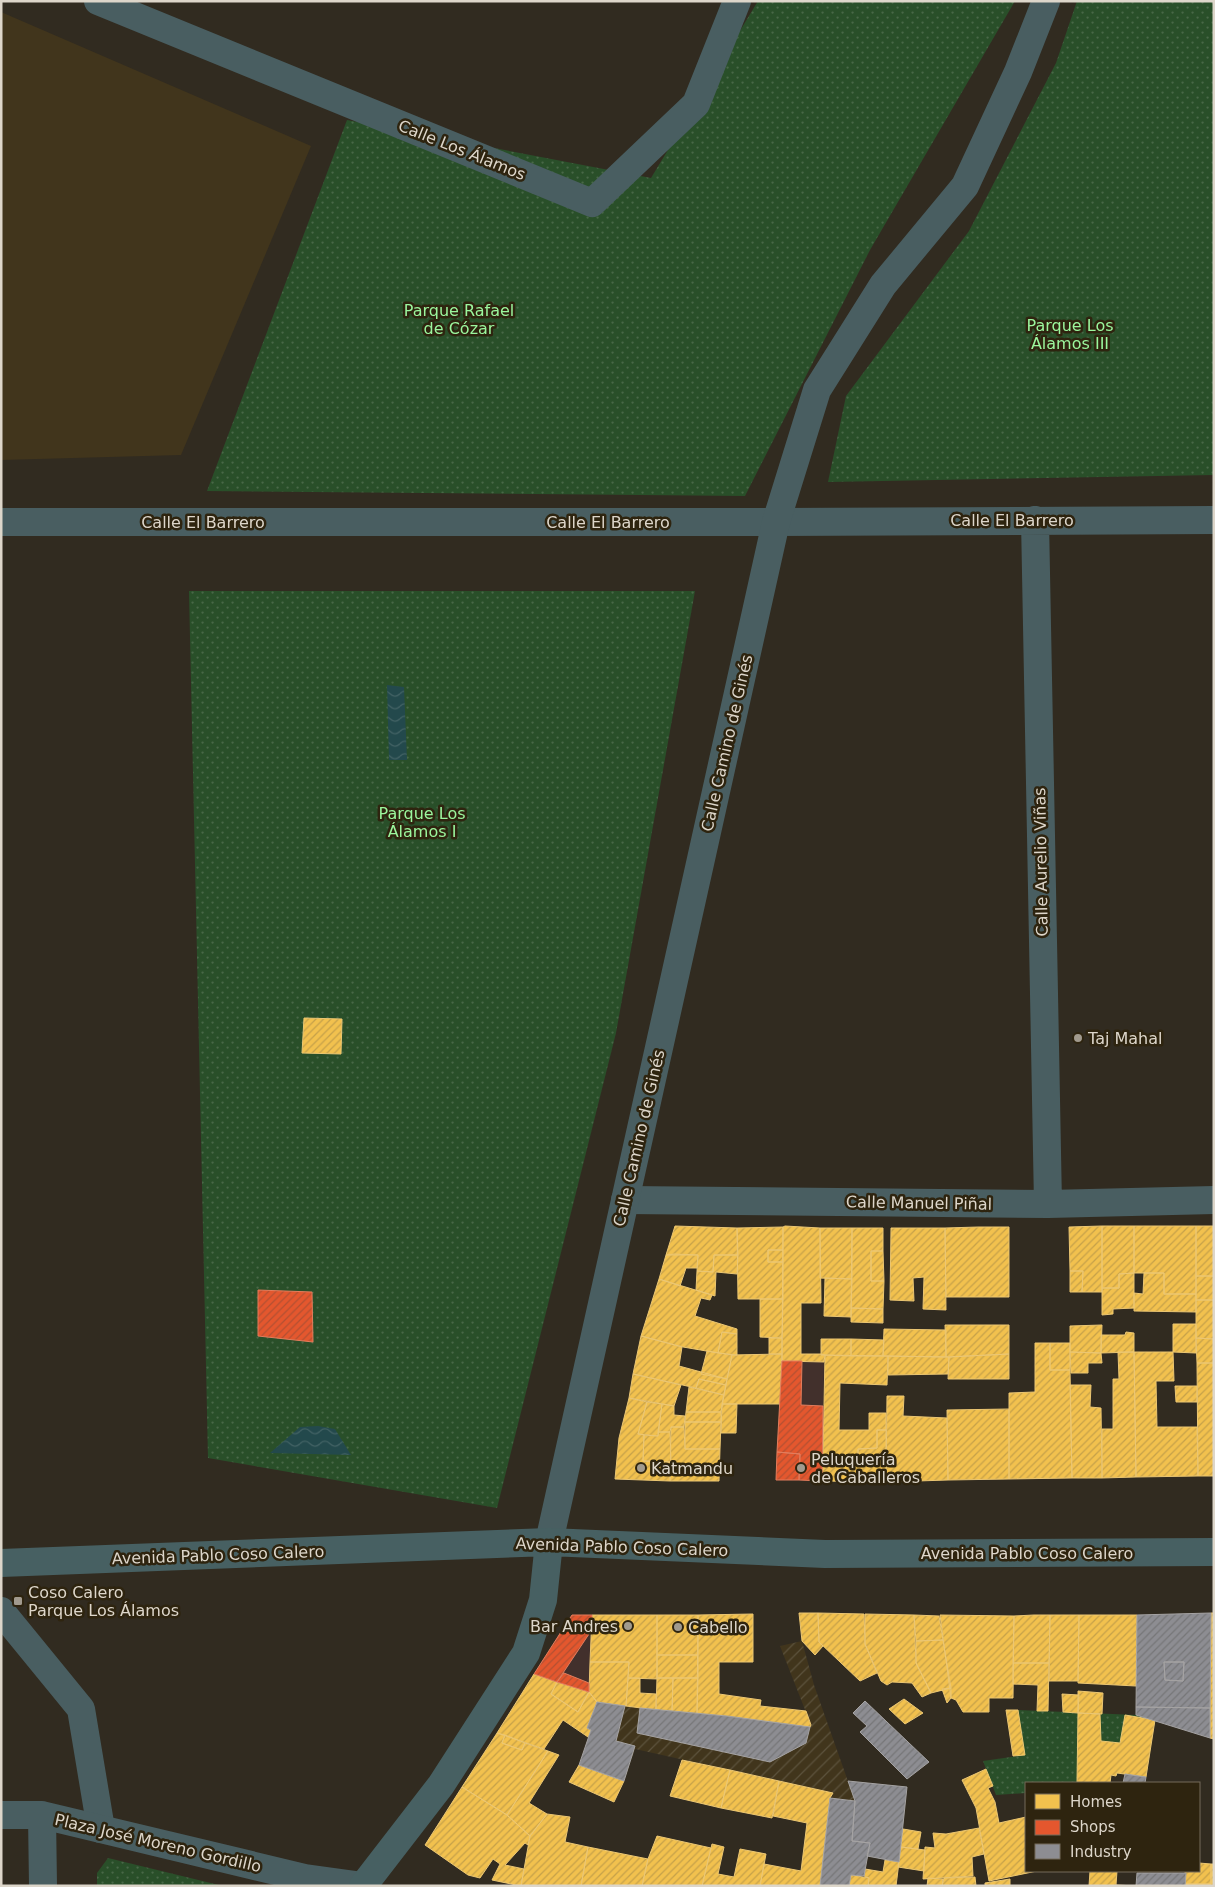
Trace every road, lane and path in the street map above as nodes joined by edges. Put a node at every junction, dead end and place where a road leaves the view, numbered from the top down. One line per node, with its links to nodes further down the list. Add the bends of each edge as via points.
1 (98, 1): 2 (street, Calle Los Álamos, via 592,203 696,104)
2 (737, 1)
3 (1046, 1): 7 (street, Calle Camino de Ginés, via 1018,72 965,186 883,285 817,390)
4 (1035, 520): 5 (street, Calle El Barrero); 7 (street, Calle El Barrero); 10 (street, Calle Aurelio Viñas)
5 (1214, 520)
6 (1, 522): 7 (street, Calle El Barrero)
7 (776, 522): 8 (street, Calle Camino de Ginés)
8 (625, 1200): 10 (street, Calle Manuel Piñal); 11 (street, Calle Camino de Ginés)
9 (1214, 1200): 10 (street, Calle Manuel Piñal)
10 (1048, 1204)
11 (549, 1542): 12 (main road, Avenida Pablo Coso Calero, via 824,1554); 13 (main road, Avenida Pablo Coso Calero); 19 (main road, via 543,1600 526,1654 441,1785)
12 (1214, 1552)
13 (1, 1564)
14 (1, 1611): 17 (street, via 81,1709)
15 (1, 1815): 16 (street, Plaza José Moreno Gordillo)
16 (42, 1815): 17 (street, Plaza José Moreno Gordillo); 18 (street)
17 (101, 1829): 19 (street, Plaza José Moreno Gordillo, via 305,1878)
18 (43, 1886)
19 (363, 1886)

